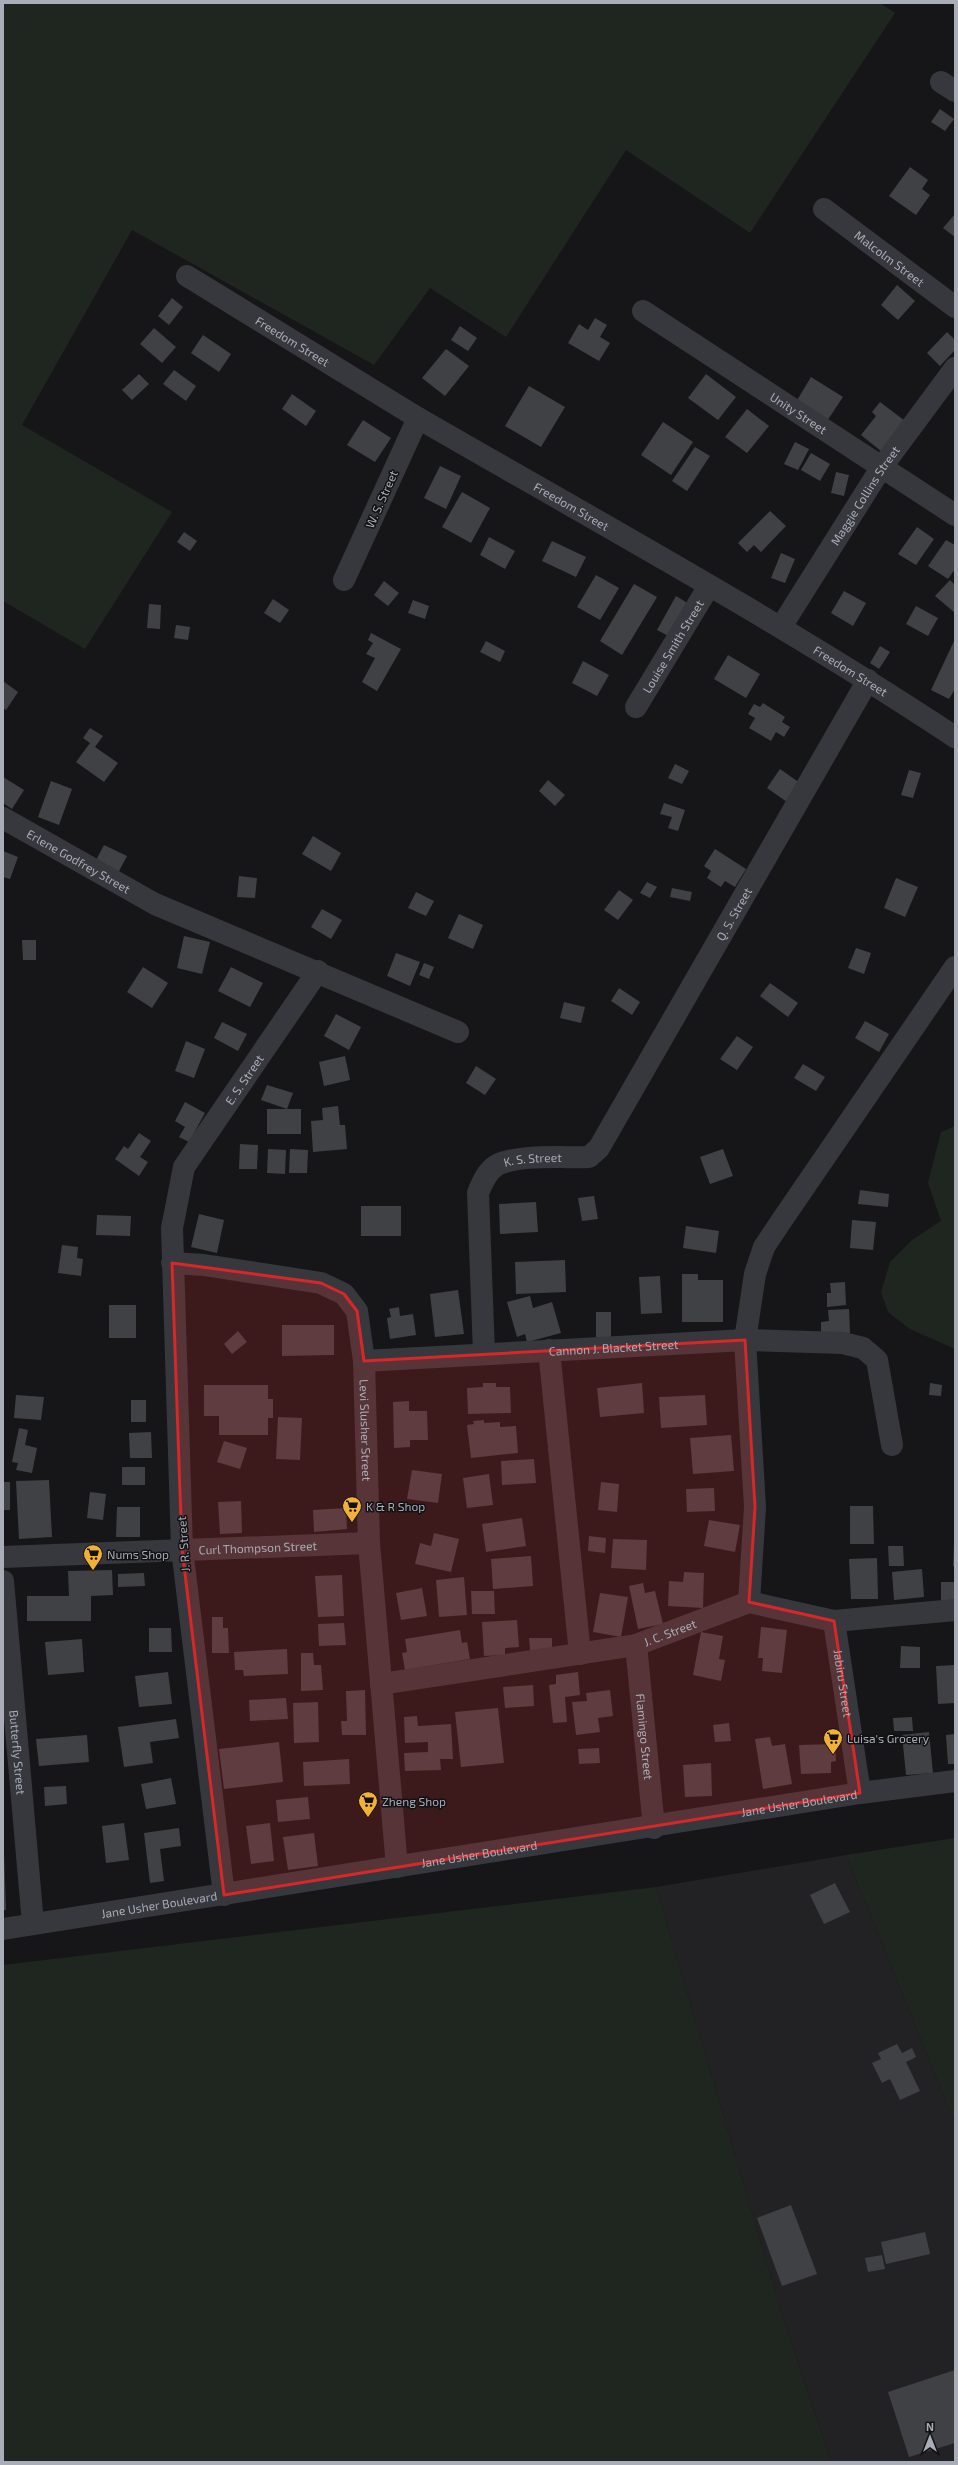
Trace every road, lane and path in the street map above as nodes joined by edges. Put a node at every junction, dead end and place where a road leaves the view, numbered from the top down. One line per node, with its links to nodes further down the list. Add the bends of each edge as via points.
1 (824, 209): 3 (street, Malcolm Street)
2 (187, 276): 6 (street, Freedom Street)
3 (955, 307)
4 (643, 311): 7 (street, Unity Street)
5 (955, 368): 7 (street, Maggie Collins Street)
6 (418, 418): 9 (street, W. S. Street); 10 (street, Freedom Street)
7 (881, 468): 8 (street, Unity Street); 11 (street, Maggie Collins Street)
8 (955, 515)
9 (344, 580)
10 (709, 586): 11 (street, Freedom Street); 13 (street, Louise Smith Street)
11 (781, 627): 12 (street, Freedom Street)
12 (868, 680): 14 (street, Freedom Street); 19 (street, Q. S. Street)
13 (636, 708)
14 (955, 737)
15 (3, 818): 17 (street, Erlene Godfrey Street, via 155,904)
16 (955, 967): 22 (street, via 764,1247 755,1274)
17 (318, 971): 18 (street, Erlene Godfrey Street); 20 (street, E. S. Street, via 184,1167)
18 (458, 1032)
19 (599, 1148): 24 (street, K. S. Street, via 589,1157 519,1160 497,1165 485,1177 478,1192)
20 (178, 1191): 21 (street, J. R. Street, via 172,1228)
21 (172, 1262): 25 (street, Levi Slusher Street, via 322,1283 344,1294 357,1311); 28 (street, J. R. Street)
22 (745, 1340): 23 (street, Cannon J. Blacket Street); 26 (street, Cannon J. Blacket Street, via 842,1343 863,1348 877,1360); 31 (street, via 755,1507)
23 (549, 1350): 24 (street, Cannon J. Blacket Street); 35 (street)
24 (484, 1353): 25 (street, Cannon J. Blacket Street)
25 (364, 1361): 27 (street, Levi Slusher Street)
26 (892, 1446)
27 (369, 1543): 28 (street, Curl Thompson Street); 36 (street, Levi Slusher Street)
28 (182, 1549): 29 (street, Curl Thompson Street); 41 (street, J. R. Street)
29 (3, 1557)
30 (3, 1581): 42 (street, Butterfly Street)
31 (749, 1602): 33 (street); 34 (street, J. C. Street)
32 (955, 1610): 33 (street)
33 (834, 1621): 38 (street, Jabiru Street)
34 (636, 1645): 35 (street, J. C. Street); 39 (street, Flamingo Street)
35 (580, 1654): 36 (street, J. C. Street)
36 (381, 1684): 40 (street, Levi Slusher Street)
37 (955, 1781): 38 (street, Jane Usher Boulevard)
38 (860, 1793): 39 (street, Jane Usher Boulevard)
39 (654, 1828): 40 (street, Jane Usher Boulevard)
40 (398, 1867): 41 (street, Jane Usher Boulevard)
41 (224, 1895): 42 (street, Jane Usher Boulevard)
42 (33, 1924): 43 (street, Jane Usher Boulevard)
43 (3, 1929)

